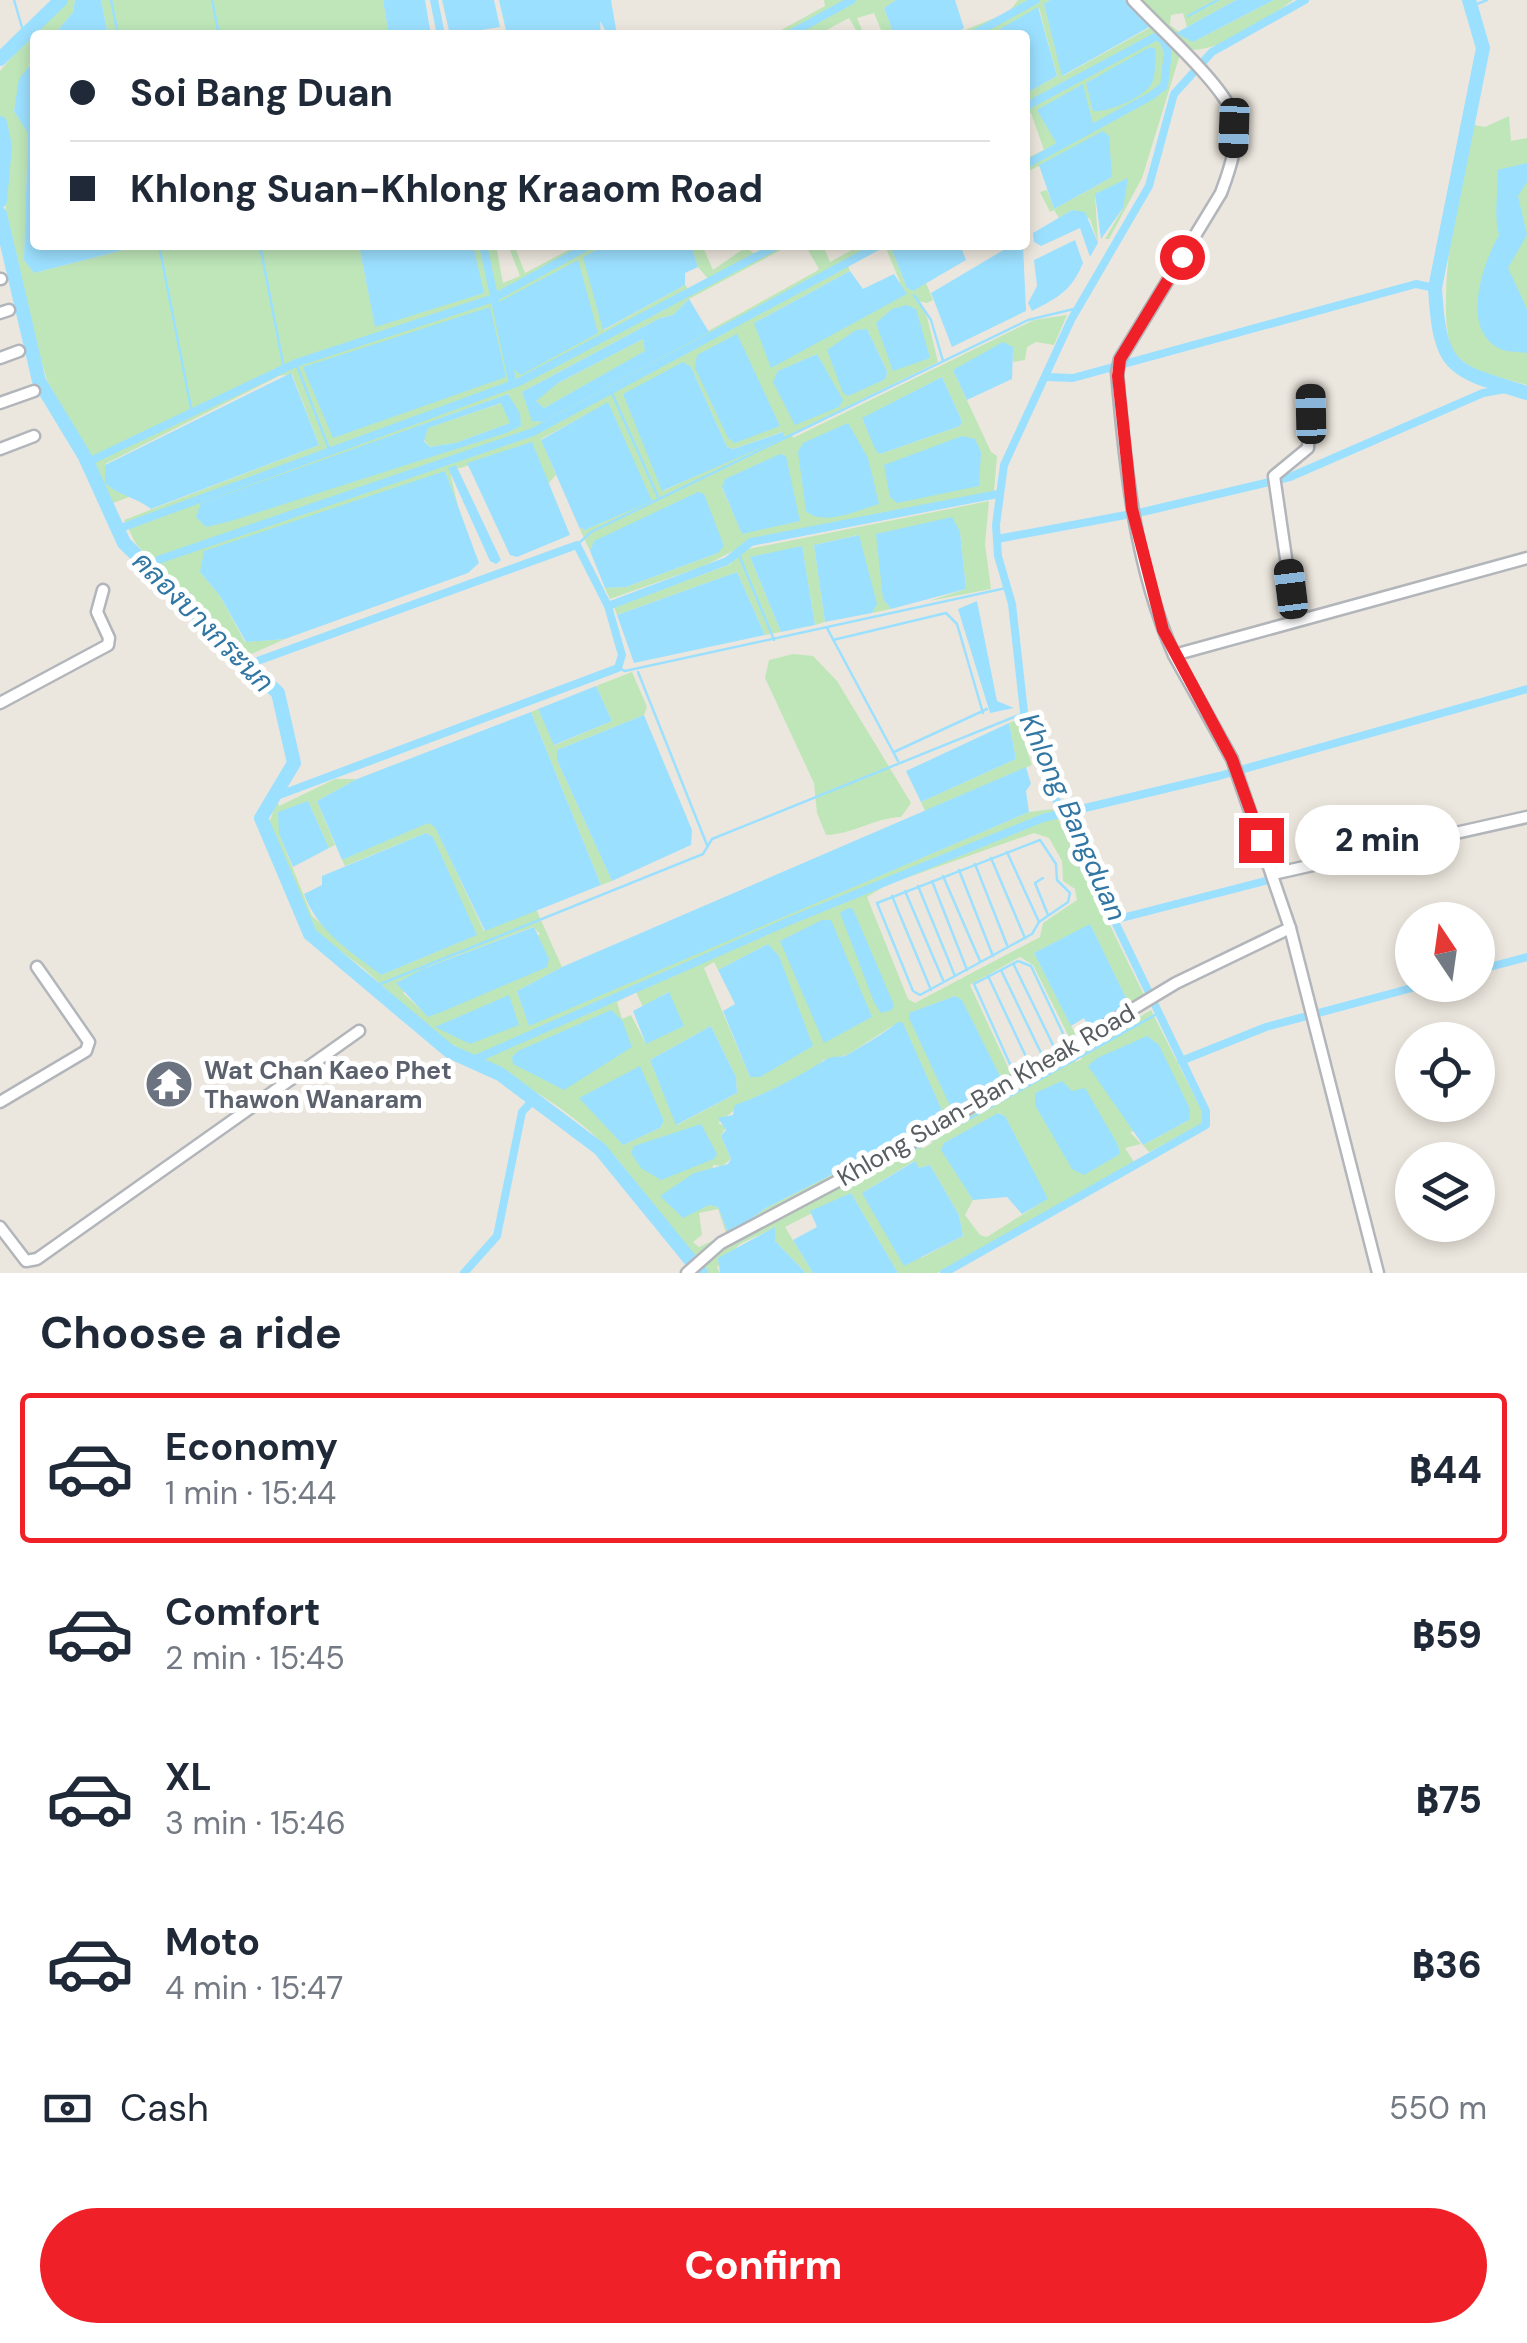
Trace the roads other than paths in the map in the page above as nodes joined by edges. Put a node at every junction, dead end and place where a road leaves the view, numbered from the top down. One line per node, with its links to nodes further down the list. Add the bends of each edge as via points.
1 (1133, 0): 12 (street, via 1232,112 1221,193 1120,359 1118,376 1133,514)
2 (19, 351): 3 (street)
3 (0, 358)
4 (34, 390): 6 (street)
5 (1311, 391): 11 (street, via 1308,448 1274,481)
6 (0, 403)
7 (34, 436): 8 (street)
8 (0, 448)
9 (1527, 558): 11 (street)
10 (103, 590): 13 (street, via 97,612 108,646)
11 (1295, 620): 12 (street)
12 (1174, 655): 15 (street, via 1232,759)
13 (0, 703)
14 (1527, 817): 15 (street)
15 (1272, 874): 16 (street)
16 (1290, 928): 21 (street, Khlong Suan-Ban Kheak Road, via 1158,992 919,1138 706,1253); 22 (street)
17 (37, 967): 19 (street, via 89,1042 86,1051)
18 (358, 1031): 20 (street, via 36,1259 26,1261)
19 (0, 1102)
20 (0, 1227)
21 (689, 1272)
22 (1378, 1273)

